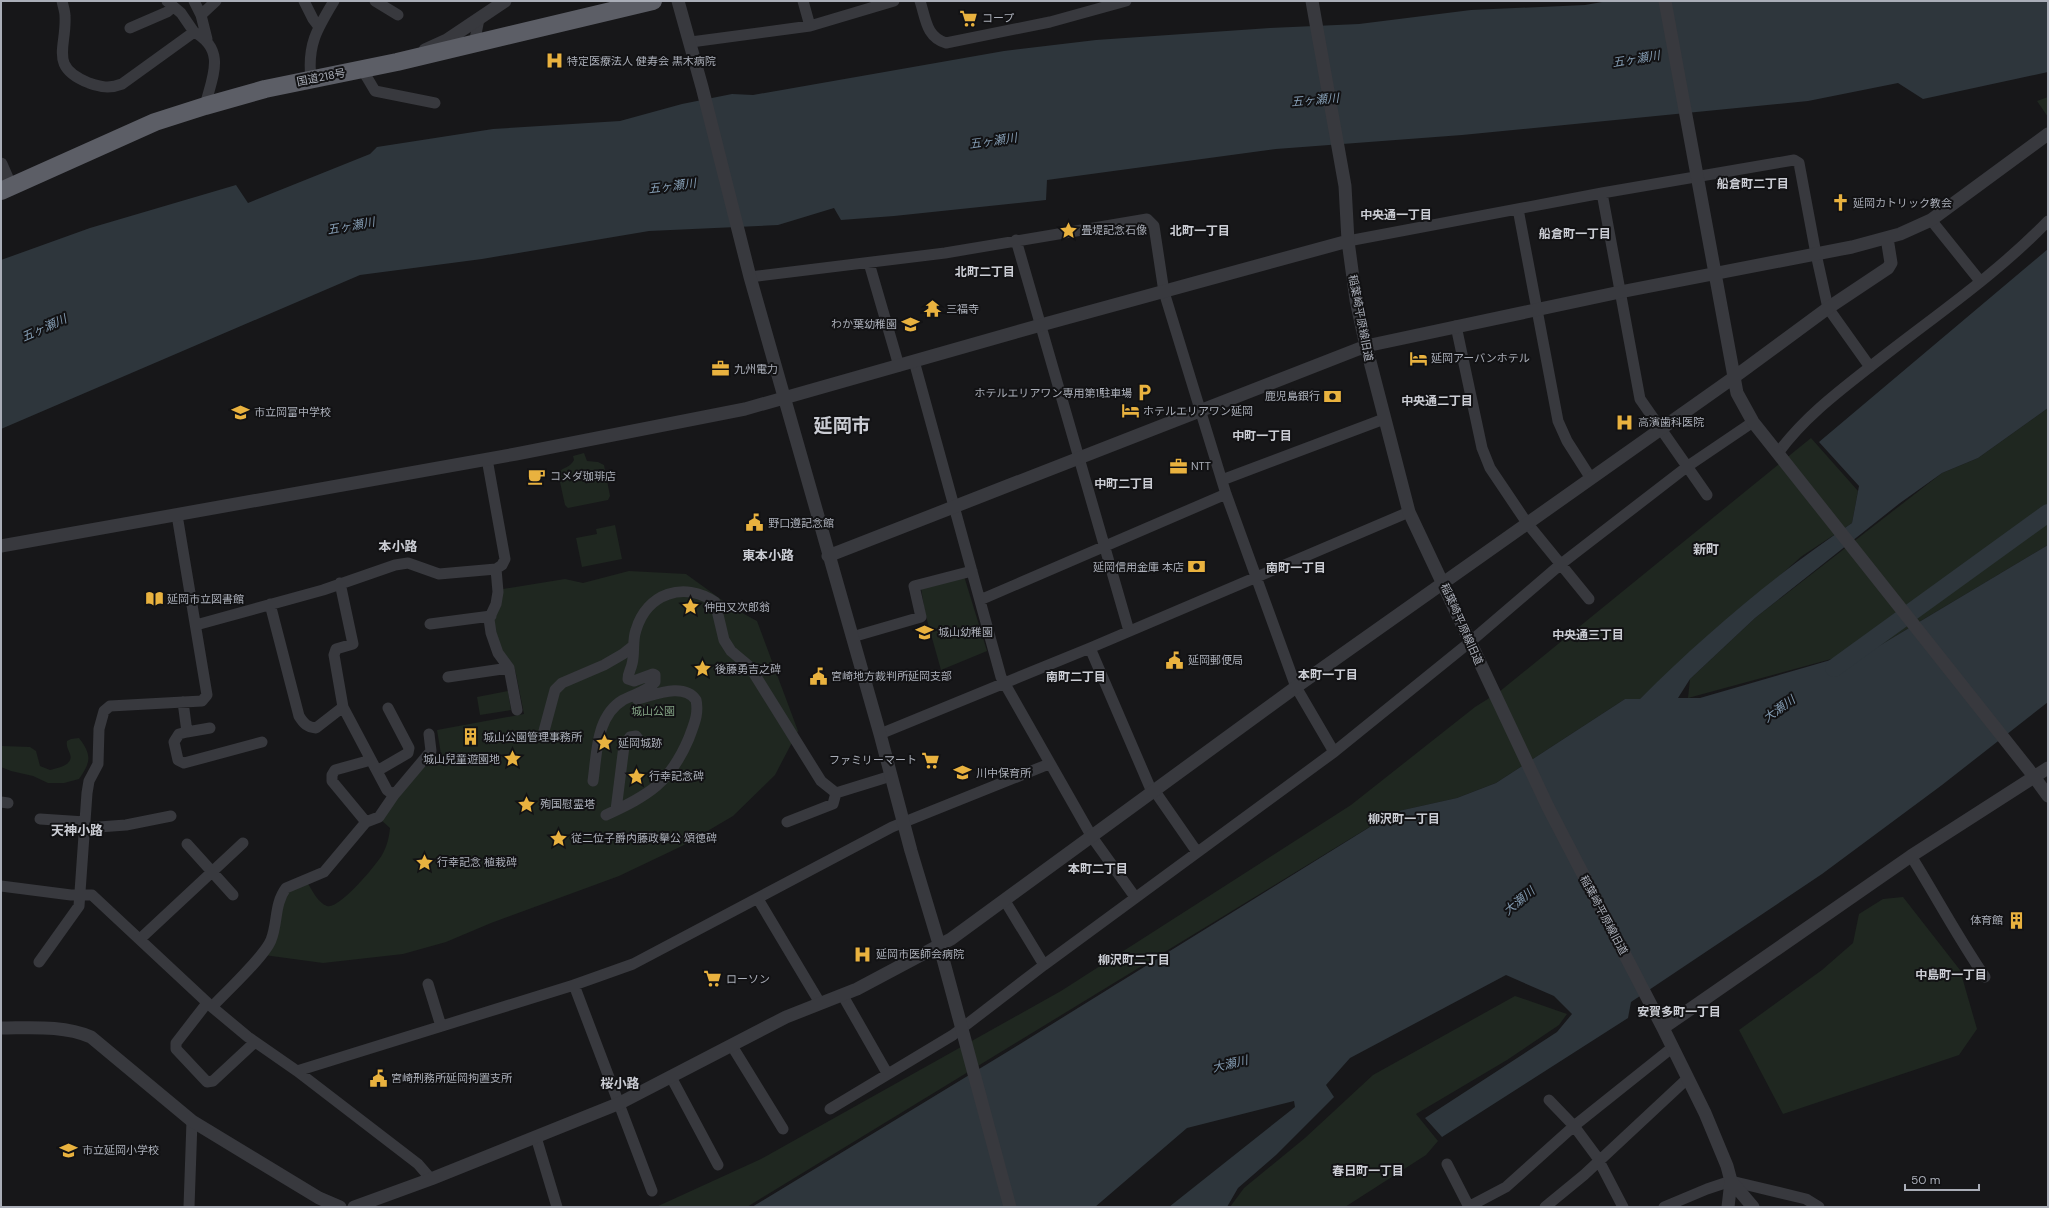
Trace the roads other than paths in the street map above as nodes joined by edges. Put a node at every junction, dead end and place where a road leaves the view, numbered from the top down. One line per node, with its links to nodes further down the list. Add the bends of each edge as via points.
1 (62, 1): 23 (street, via 65,17 61,50 63,63 84,81 101,88 112,88 122,84)
2 (194, 1): 17 (street)
3 (216, 1): 17 (street)
4 (304, 1): 21 (street)
5 (334, 1): 21 (street)
6 (375, 1): 18 (street)
7 (505, 1): 19 (street)
8 (653, 1): 26 (highway, 国道218号)
9 (678, 1): 25 (street)
10 (804, 1): 20 (street)
11 (894, 1): 20 (street)
12 (920, 1): 13 (street, via 930,31 936,40 946,43 1050,22)
13 (1126, 1)
14 (1312, 1): 42 (street, 稲葉崎平原線旧道, via 1345,186)
15 (1665, 1): 34 (street)
16 (170, 4): 22 (street, via 167,12); 23 (street)
17 (201, 15): 24 (street)
18 (398, 15)
19 (479, 19): 26 (street); 27 (street, via 447,40)
20 (810, 26): 25 (street)
21 (319, 27): 29 (street, via 310,50)
22 (130, 28)
23 (194, 32): 24 (street)
24 (207, 39): 31 (street, via 216,62)
25 (691, 42): 46 (street)
26 (474, 44): 27 (highway, 国道218号)
27 (397, 62): 28 (highway, 国道218号)
28 (362, 69): 29 (highway, 国道218号); 30 (street, via 374,91)
29 (311, 79): 31 (highway, 国道218号)
30 (436, 103)
31 (205, 106): 35 (highway, 国道218号, via 155,122)
32 (2048, 134): 38 (street)
33 (1, 164): 35 (street)
34 (1697, 176): 36 (street); 43 (street, via 1794,160 1799,163); 45 (street)
35 (6, 189)
36 (1602, 193): 37 (street); 49 (street)
37 (1518, 208): 42 (street); 51 (street)
38 (1931, 220): 40 (street); 47 (street)
39 (2048, 221): 47 (street)
40 (1887, 238): 43 (street); 50 (street, via 1891,263 1888,268)
41 (1016, 240): 44 (street); 48 (street, via 1147,219 1154,226); 52 (street)
42 (1348, 241): 48 (street); 54 (street, 稲葉崎平原線旧道)
43 (1816, 254): 45 (street); 50 (street)
44 (869, 263): 46 (street); 56 (street)
45 (1715, 274): 49 (street); 58 (street)
46 (750, 277): 59 (street)
47 (1980, 281): 57 (street)
48 (1164, 292): 52 (street); 60 (street)
49 (1620, 292): 51 (street); 63 (street, via 1640,399)
50 (1828, 308): 57 (street); 58 (street)
51 (1537, 309): 53 (street); 68 (street, via 1558,421 1567,441)
52 (1041, 325): 55 (street); 65 (street)
53 (1456, 326): 54 (street); 75 (street, via 1482,448 1490,468)
54 (1366, 346): 60 (street); 61 (street, 稲葉崎平原線旧道)
55 (914, 361): 56 (street); 72 (street)
56 (899, 366): 59 (street)
57 (1870, 367): 64 (street, via 1814,412 1786,442)
58 (1733, 378): 62 (street); 63 (street)
59 (784, 399): 66 (street, via 738,411); 78 (street)
60 (1200, 410): 65 (street); 69 (street)
61 (1384, 419): 69 (street); 73 (street, 稲葉崎平原線旧道)
62 (1753, 422): 64 (street); 67 (street)
63 (1660, 428): 67 (street); 68 (street)
64 (1780, 455): 117 (street)
65 (1080, 458): 72 (street); 77 (street)
66 (487, 459): 74 (street); 80 (street, via 505,559)
67 (1688, 466): 71 (street); 79 (street)
68 (1590, 477): 75 (street)
69 (1222, 480): 70 (street)
70 (1226, 494): 77 (street); 82 (street)
71 (1707, 495)
72 (954, 508): 78 (street); 81 (street)
73 (1409, 512): 82 (street, via 1392,517); 84 (street, 稲葉崎平原線旧道)
74 (177, 515): 76 (street); 89 (street)
75 (1527, 523): 79 (street); 84 (street)
76 (1, 546)
77 (1106, 546): 86 (street); 91 (street)
78 (828, 556): 92 (street)
79 (1561, 564): 85 (street); 93 (street)
80 (496, 569): 83 (street, via 439,574 408,563); 88 (street, via 498,592)
81 (972, 571): 86 (street); 92 (street, via 914,586 921,617)
82 (1257, 577): 91 (street); 99 (street)
83 (340, 583): 87 (street); 101 (street, via 353,644 336,649 334,655)
84 (1443, 583): 93 (street, 稲葉崎平原線旧道); 99 (street)
85 (1589, 599)
86 (980, 600): 98 (street, via 1001,677)
87 (270, 604): 89 (street); 101 (street, via 299,716 304,724 316,728)
88 (491, 616): 90 (street); 96 (street, via 493,639)
89 (196, 624): 100 (street, via 207,695 202,701)
90 (430, 624)
91 (1129, 631): 95 (street)
92 (852, 637): 109 (street)
93 (1470, 642): 112 (street); 155 (street, 稲葉崎平原線旧道, via 1548,807)
94 (633, 646): 102 (street, via 633,663 628,678 634,681 653,674 656,682 650,688); 106 (street, via 604,665 562,683 555,690); 121 (street, via 636,629 644,614 663,595 682,591 705,595 715,602 724,640 731,651 750,667 821,781)
95 (1090, 648): 98 (street); 120 (street)
96 (508, 668): 97 (street); 104 (street)
97 (448, 677)
98 (1005, 683): 109 (street); 114 (street)
99 (1296, 687): 112 (street); 120 (street)
100 (183, 702): 107 (street); 129 (street, via 110,706 104,711 99,729 98,764 89,781)
101 (343, 707): 113 (street)
102 (614, 707): 111 (street, via 675,691 689,693 694,697 698,709 687,741 671,772 647,794 611,813 624,746 630,737 636,736); 119 (street, via 601,728)
103 (388, 708): 116 (street, via 409,748 408,753)
104 (517, 710)
105 (210, 728): 107 (street)
106 (544, 731)
107 (187, 732): 110 (street, via 179,734 174,742 178,760 184,763)
108 (429, 734): 122 (street, via 431,751)
109 (880, 734): 118 (street)
110 (262, 742)
111 (641, 743)
112 (1334, 752): 133 (street)
113 (371, 760): 116 (street); 126 (street, via 335,770 332,775 332,781)
114 (1050, 764): 128 (street); 130 (street)
115 (2048, 768): 117 (street)
116 (377, 771): 122 (street, via 387,790)
117 (2031, 773): 123 (street); 134 (street)
118 (891, 776): 121 (street); 128 (street)
119 (593, 781)
120 (1153, 791): 130 (street); 133 (street)
121 (836, 793): 127 (street, via 833,804)
122 (394, 795): 126 (street, via 379,817)
123 (2048, 796)
124 (171, 816): 129 (street, via 126,825)
125 (40, 819): 129 (street)
126 (366, 822): 151 (street, via 324,872 286,888 277,904 276,924 270,942)
127 (787, 822)
128 (903, 822): 140 (street); 143 (street)
129 (85, 825): 137 (street)
130 (1092, 837): 139 (street); 141 (street)
131 (243, 843): 135 (street)
132 (188, 844): 135 (street)
133 (1197, 852): 139 (street)
134 (1911, 856): 146 (street, via 1942,905 1960,942); 155 (street)
135 (212, 872): 138 (street); 142 (street)
136 (1, 886): 137 (street)
137 (81, 895): 142 (street, via 92,895); 144 (street, via 79,906)
138 (233, 895)
139 (1135, 897): 145 (street)
140 (758, 899): 148 (street, via 633,964); 150 (street)
141 (1005, 901): 143 (street, via 951,939); 145 (street)
142 (140, 939): 151 (street)
143 (939, 944): 149 (street); 153 (street)
144 (39, 962)
145 (1044, 965): 153 (street)
146 (1985, 978)
147 (428, 984): 152 (street)
148 (574, 985): 152 (street); 164 (street)
149 (843, 996): 150 (street); 160 (street)
150 (820, 1003): 157 (street, via 786,1017)
151 (209, 1005): 156 (street); 156 (street, via 176,1044 176,1049 207,1082 213,1081)
152 (441, 1026): 159 (street)
153 (960, 1027): 160 (street, via 953,1035); 180 (street)
154 (1, 1028): 166 (street, via 66,1029 92,1037)
155 (1663, 1028): 158 (street, 稲葉崎平原線旧道)
156 (255, 1042): 159 (street)
157 (732, 1046): 161 (street); 168 (street)
158 (1673, 1047): 162 (street, 稲葉崎平原線旧道); 167 (street)
159 (298, 1071): 173 (street, via 418,1164)
160 (886, 1073): 165 (street)
161 (671, 1077): 164 (street); 172 (street)
162 (1688, 1078): 170 (street); 174 (street, 稲葉崎平原線旧道, via 1722,1153)
163 (1549, 1100): 167 (street)
164 (620, 1103): 169 (street); 175 (street)
165 (830, 1109)
166 (192, 1121): 176 (street); 177 (street, via 319,1198)
167 (1574, 1126): 170 (street); 181 (street, via 1506,1187)
168 (783, 1129)
169 (536, 1137): 173 (street); 179 (street)
170 (1600, 1161): 182 (street); 183 (street)
171 (1447, 1164): 181 (street)
172 (718, 1165)
173 (431, 1179): 178 (street)
174 (1730, 1181): 184 (street); 185 (street, 稲葉崎平原線旧道); 186 (street); 187 (street, via 1806,1199)
175 (652, 1191)
176 (189, 1207)
177 (340, 1207)
178 (354, 1207)
179 (557, 1207)
180 (1010, 1207)
181 (1469, 1207)
182 (1545, 1207)
183 (1623, 1207)
184 (1664, 1207)
185 (1728, 1207)
186 (1753, 1207)
187 (1819, 1207)

